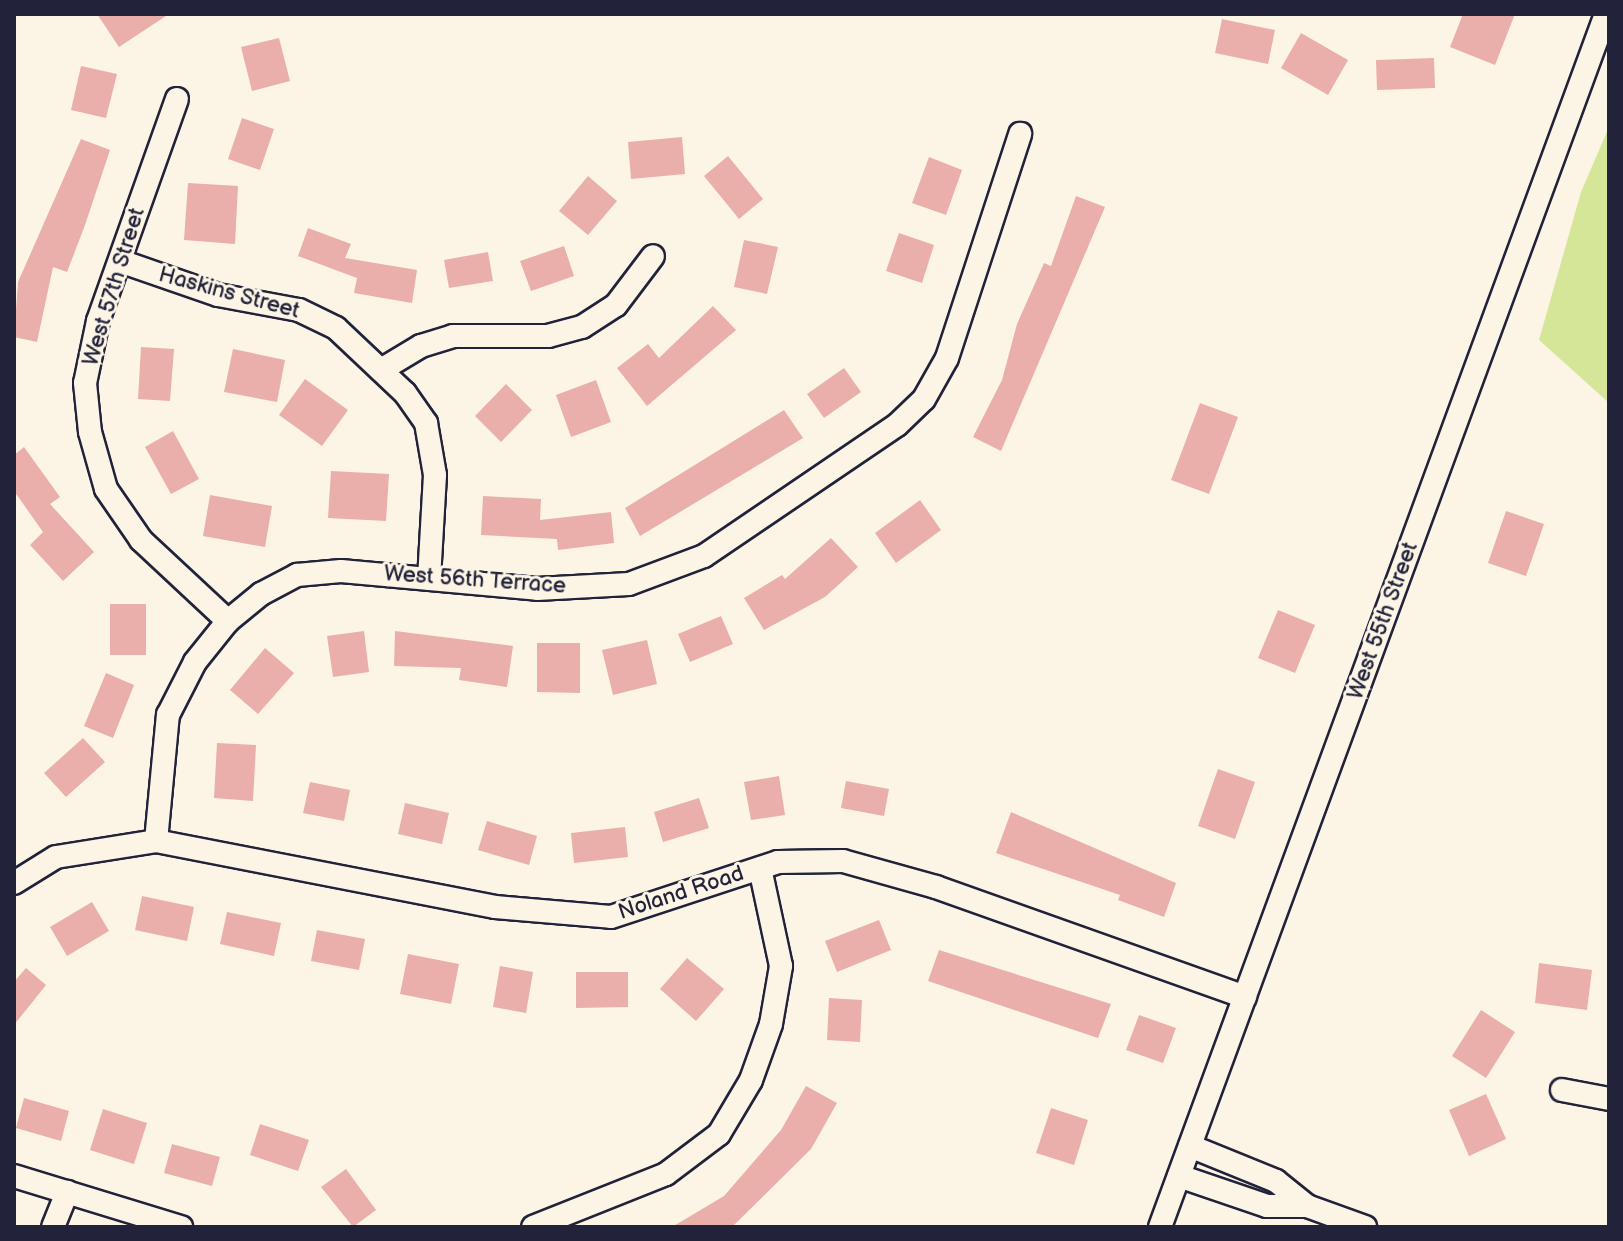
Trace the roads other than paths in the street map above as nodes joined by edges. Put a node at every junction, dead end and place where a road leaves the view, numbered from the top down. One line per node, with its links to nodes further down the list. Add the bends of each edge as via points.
1 (1606, 14): 12 (street, West 55th Street)
2 (177, 99): 5 (street, West 57th Street)
3 (1020, 134): 7 (street, West 56th Terrace, via 947,358 924,399 897,425 704,556 629,584 537,589)
4 (653, 256): 6 (street, via 616,305 582,327 548,336 453,336)
5 (120, 261): 6 (street, Haskins Street, via 218,295 299,310 336,328); 8 (street, West 57th Street, via 85,383 90,432 106,489 141,540)
6 (381, 370): 7 (street, Haskins Street, via 426,423 435,475)
7 (429, 579): 8 (street, West 56th Terrace, via 341,571 297,575)
8 (228, 621): 9 (street, West 56th Terrace, via 195,662 168,715)
9 (156, 841): 10 (street, Noland Road, via 495,907 611,917 658,906); 11 (street, Noland Road, via 56,857)
10 (760, 868): 12 (street, Noland Road, via 843,861 936,887); 22 (street, via 776,931 779,981 751,1080 719,1134 666,1174)
11 (14, 883)
12 (1245, 997): 15 (street, West 55th Street)
13 (1562, 1090): 14 (street)
14 (1609, 1099)
15 (1190, 1146): 17 (street, West 55th Street); 19 (street, via 1276,1181)
16 (14, 1176): 18 (street)
17 (1179, 1176): 19 (street, via 1267,1206); 23 (street, West 55th Street)
18 (67, 1192): 20 (street); 21 (street)
19 (1307, 1206): 24 (street)
20 (53, 1227)
21 (181, 1227)
22 (533, 1227)
23 (1160, 1227)
24 (1365, 1227)

